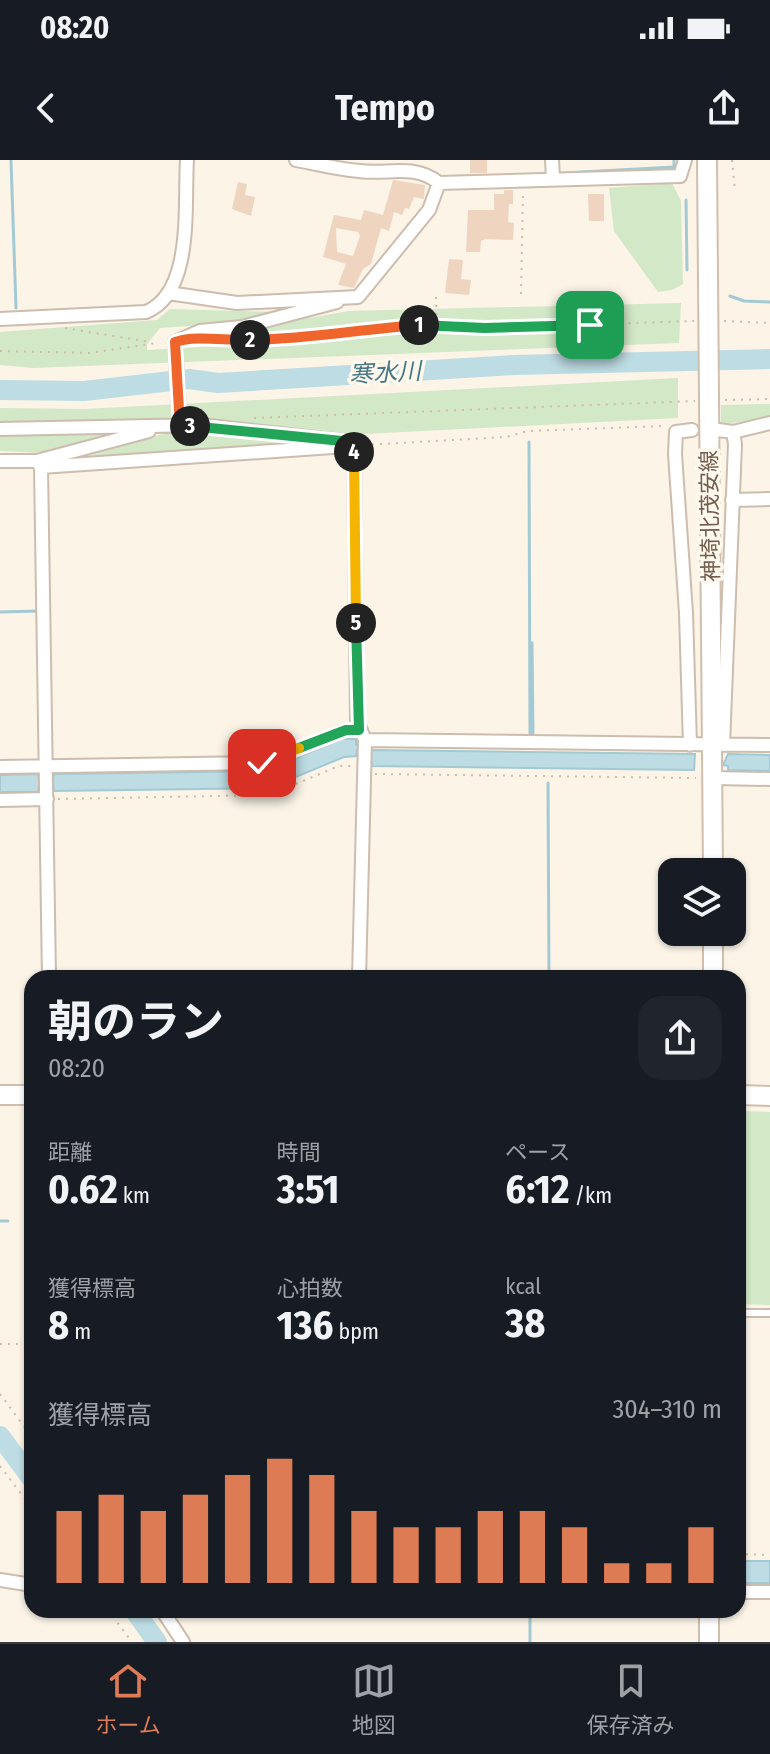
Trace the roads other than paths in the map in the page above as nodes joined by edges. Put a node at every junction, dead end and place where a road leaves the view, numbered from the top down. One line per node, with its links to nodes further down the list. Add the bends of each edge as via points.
1 (187, 160): 8 (street, via 180,273)
2 (296, 160): 7 (street, via 361,172 406,169)
3 (552, 160): 6 (street)
4 (685, 160): 6 (street, via 680,176)
5 (707, 160): 23 (main road, 神埼北茂安線)
6 (553, 178): 7 (street)
7 (439, 183): 9 (street, via 429,210 366,290)
8 (168, 293): 9 (street, via 237,303); 10 (street, via 146,312)
9 (343, 299): 12 (street, via 242,327 200,331 175,344)
10 (0, 319)
11 (770, 423): 16 (street)
12 (176, 424): 13 (street); 17 (street); 19 (street)
13 (0, 429)
14 (692, 430): 22 (street, via 676,432)
15 (718, 430): 16 (street)
16 (733, 432): 21 (street)
17 (350, 446): 19 (street); 25 (street)
18 (0, 461): 19 (street)
19 (39, 464): 29 (street)
20 (770, 499): 21 (street)
21 (732, 500): 23 (street)
22 (690, 745): 23 (street); 25 (street)
23 (718, 745): 24 (street); 27 (main road, 神埼北茂安線)
24 (770, 745)
25 (363, 750): 29 (street, via 346,730 262,763); 34 (street)
26 (0, 767): 29 (street)
27 (713, 778): 28 (street); 31 (main road, 神埼北茂安線)
28 (770, 779)
29 (46, 783): 30 (street); 33 (street)
30 (0, 800)
31 (713, 858)
32 (713, 946): 35 (main road)
33 (49, 970)
34 (359, 970)
35 (713, 970)
36 (0, 1095): 37 (main road)
37 (24, 1095)
38 (746, 1095): 39 (main road)
39 (770, 1096)
40 (746, 1313): 41 (lane)
41 (770, 1313)
42 (0, 1580): 43 (street)
43 (24, 1584)
44 (746, 1592): 45 (street)
45 (770, 1592)
46 (167, 1618): 48 (street)
47 (709, 1618): 49 (main road)
48 (183, 1642)
49 (709, 1642)

